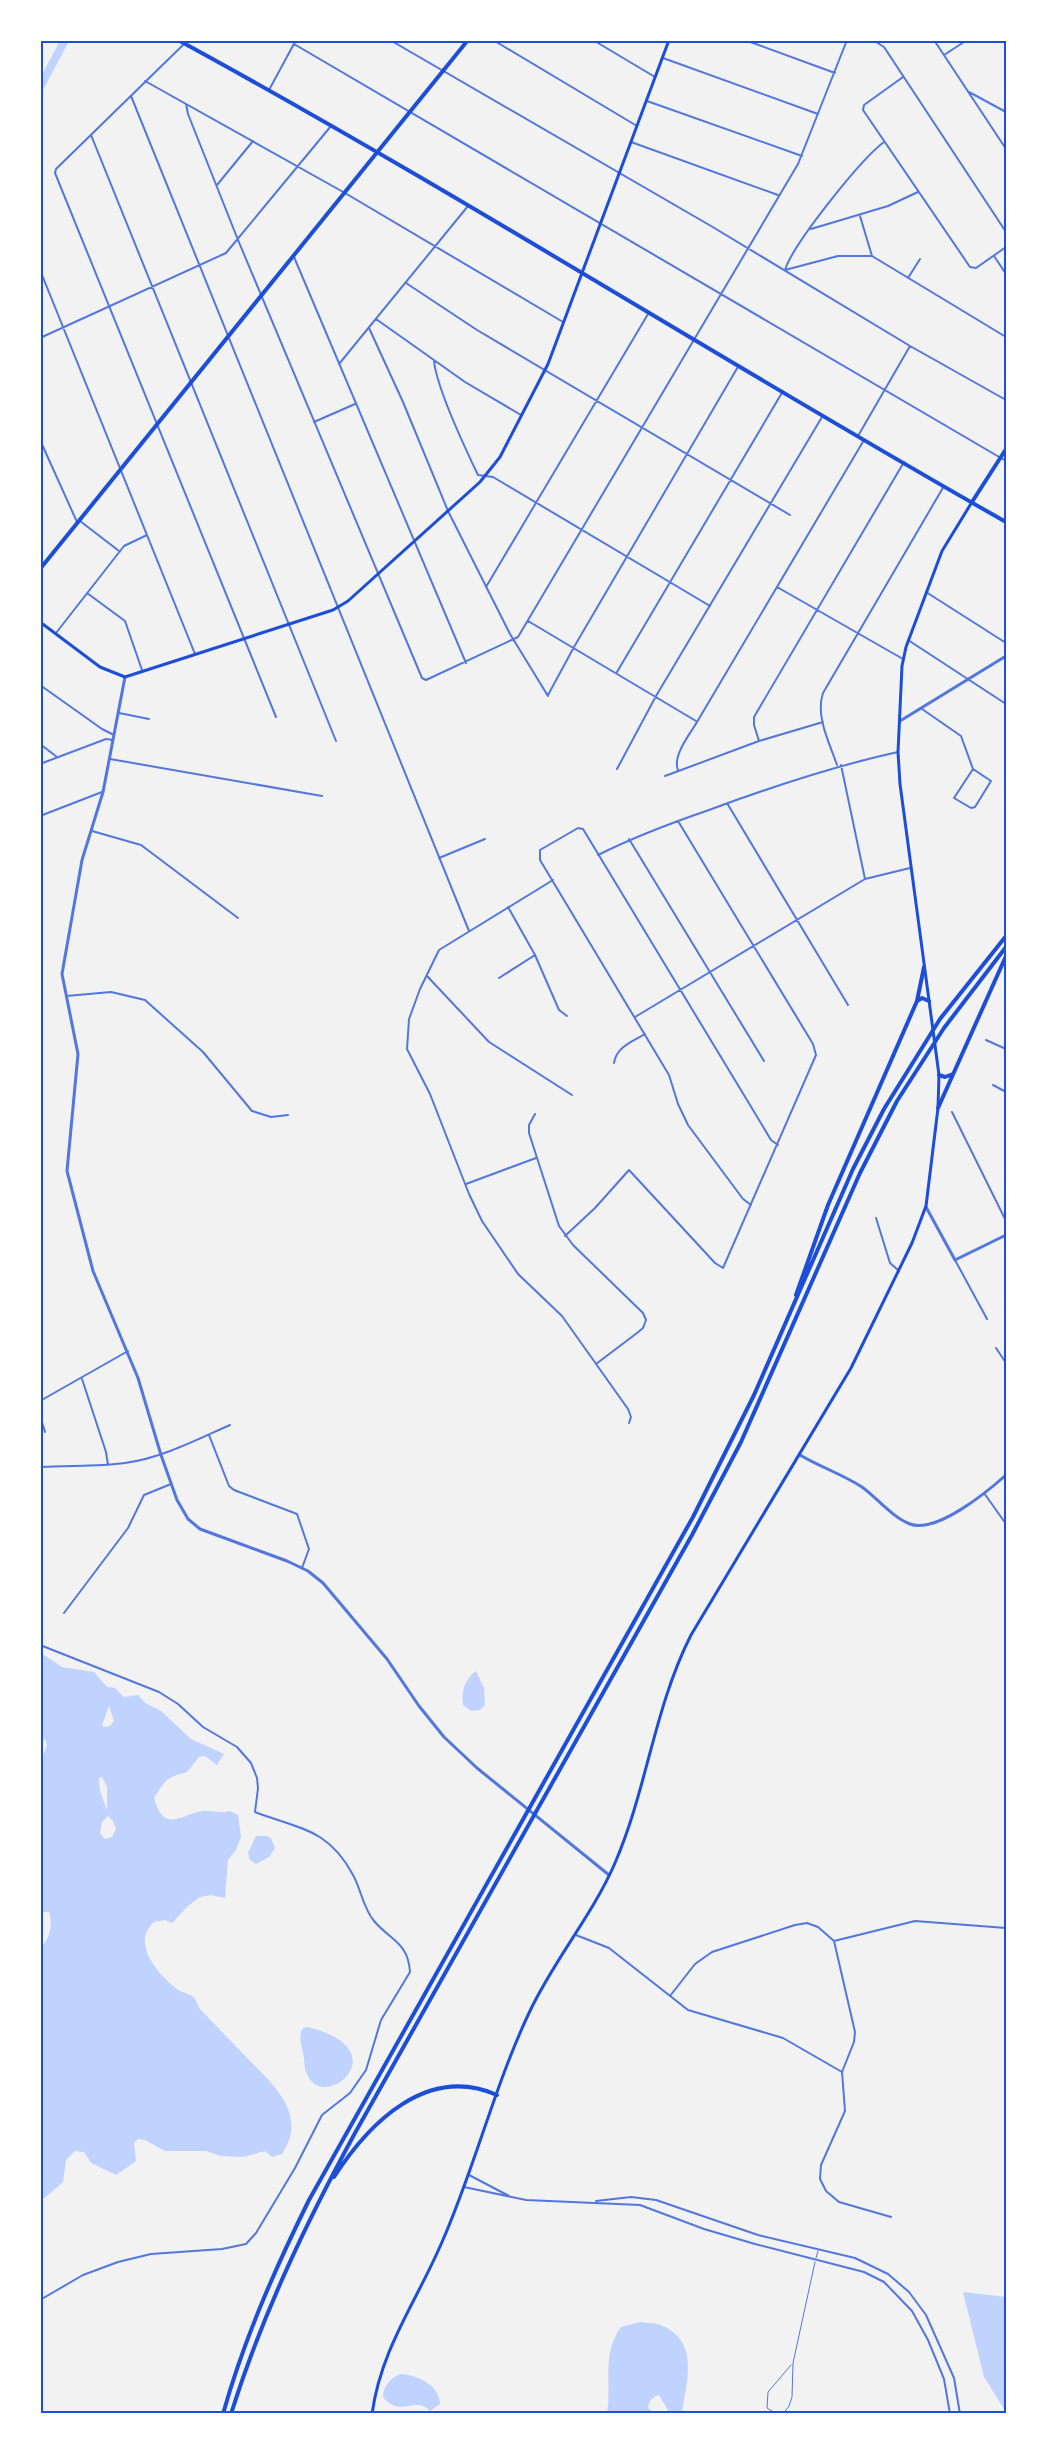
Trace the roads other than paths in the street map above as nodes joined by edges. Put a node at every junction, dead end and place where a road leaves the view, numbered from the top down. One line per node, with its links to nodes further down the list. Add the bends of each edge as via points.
1 (178, 40): 13 (main road)
2 (296, 40): 14 (street)
3 (390, 40): 17 (street)
4 (468, 40): 17 (main road)
5 (493, 40): 31 (street)
6 (592, 40): 20 (street)
7 (669, 40): 16 (main road)
8 (745, 40): 18 (street)
9 (847, 40): 18 (street)
10 (873, 40): 19 (street, via 881,44)
11 (934, 40): 15 (street)
12 (967, 40): 15 (street)
13 (184, 44): 21 (street); 22 (main road)
14 (294, 44): 22 (street); 27 (street)
15 (944, 55): 23 (street)
16 (663, 58): 20 (main road); 29 (street)
17 (444, 71): 27 (main road); 40 (street)
18 (836, 73): 29 (street)
19 (903, 77): 34 (street, via 863,106); 49 (street)
20 (655, 78): 25 (main road)
21 (146, 81): 24 (street); 26 (street)
22 (268, 90): 30 (main road)
23 (968, 91): 28 (street); 36 (street)
24 (131, 96): 32 (street); 58 (street)
25 (647, 101): 31 (main road); 38 (street)
26 (186, 104): 33 (street); 41 (street)
27 (410, 112): 37 (main road); 47 (street)
28 (1006, 112)
29 (819, 114): 38 (street)
30 (331, 126): 37 (main road); 39 (street)
31 (637, 126): 35 (main road)
32 (91, 135): 65 (street); 68 (street, via 56,173)
33 (253, 141): 39 (street); 41 (street)
34 (884, 141): 42 (street); 48 (street, via 869,154)
35 (632, 142): 40 (main road); 44 (street)
36 (1006, 149)
37 (379, 152): 43 (main road); 45 (main road)
38 (802, 156): 44 (street)
39 (297, 168): 43 (street); 50 (street)
40 (619, 173): 47 (main road); 53 (street)
41 (216, 186): 50 (street)
42 (919, 192): 46 (street); 55 (street, via 972,269)
43 (345, 193): 51 (street); 56 (main road)
44 (779, 196): 53 (street)
45 (468, 207): 51 (street); 61 (main road)
46 (859, 215): 48 (street); 54 (street)
47 (600, 223): 61 (main road); 66 (street)
48 (811, 229): 60 (street)
49 (1006, 232)
50 (238, 240): 58 (street, via 221,257); 67 (street)
51 (435, 246): 64 (street); 71 (street)
52 (1006, 247): 55 (street)
53 (748, 248): 60 (street); 66 (street)
54 (872, 256): 60 (street, via 838,256); 63 (street)
55 (994, 256): 62 (street)
56 (294, 257): 67 (main road); 80 (street)
57 (920, 259): 63 (street)
58 (199, 267): 65 (street); 76 (street)
59 (40, 270): 72 (street)
60 (785, 270): 78 (street)
61 (581, 273): 69 (main road); 71 (main road)
62 (1006, 274)
63 (908, 278): 74 (street)
64 (406, 283): 70 (street); 82 (street)
65 (153, 288): 68 (street); 83 (street)
66 (722, 294): 77 (street); 84 (street)
67 (262, 296): 76 (main road); 91 (street)
68 (109, 306): 72 (street); 92 (street)
69 (649, 313): 77 (main road); 86 (street)
70 (376, 319): 73 (street); 79 (street)
71 (563, 322): 82 (main road)
72 (63, 327): 75 (street); 102 (street)
73 (369, 328): 80 (street); 109 (street)
74 (1006, 337)
75 (40, 338)
76 (228, 338): 83 (main road); 126 (street)
77 (694, 340): 81 (main road); 93 (street)
78 (910, 346): 84 (street); 87 (street)
79 (434, 361): 89 (street); 103 (street, via 441,389 478,475)
80 (339, 364): 88 (street)
81 (739, 365): 85 (main road); 98 (street)
82 (546, 370): 86 (street); 89 (main road)
83 (191, 383): 92 (main road); 130 (street)
84 (884, 390): 94 (street); 99 (street)
85 (783, 391): 90 (main road); 104 (street)
86 (597, 400): 93 (street); 108 (street)
87 (1006, 400)
88 (357, 404): 91 (street); 115 (street)
89 (522, 415): 103 (main road)
90 (824, 415): 94 (main road); 107 (street)
91 (314, 422): 119 (street)
92 (158, 425): 102 (main road); 133 (street)
93 (642, 428): 98 (street); 113 (street)
94 (858, 436): 96 (main road)
95 (40, 440): 111 (street)
96 (864, 440): 101 (main road); 121 (street)
97 (1006, 449): 99 (main road)
98 (688, 454): 104 (street); 117 (street)
99 (1001, 458): 100 (street); 106 (main road)
100 (1006, 461)
101 (904, 462): 105 (main road); 127 (street)
102 (120, 470): 111 (main road); 114 (street)
103 (485, 476): 108 (street); 109 (main road)
104 (732, 479): 107 (street); 120 (street)
105 (944, 486): 106 (main road); 132 (street)
106 (972, 502): 112 (main road); 123 (main road, via 944,548)
107 (771, 503): 110 (street); 125 (street)
108 (536, 504): 113 (street); 122 (street)
109 (448, 511): 115 (main road); 122 (street)
110 (790, 515)
111 (78, 522): 116 (street); 118 (main road)
112 (1006, 522)
113 (582, 531): 117 (street); 128 (street)
114 (147, 535): 116 (street); 138 (street)
115 (415, 542): 119 (main road); 141 (street)
116 (119, 551): 124 (street)
117 (626, 557): 120 (street); 137 (street)
118 (41, 567)
119 (379, 575): 126 (main road); 141 (street, via 424,680)
120 (670, 582): 125 (street); 143 (street)
121 (777, 586): 127 (street); 154 (street)
122 (486, 587): 135 (street)
123 (926, 592): 134 (main road); 136 (street)
124 (87, 593): 131 (street); 142 (street, via 125,621)
125 (710, 606): 147 (street)
126 (338, 608): 130 (main road); 179 (street)
127 (816, 610): 132 (street); 159 (street, via 754,717)
128 (528, 621): 135 (street); 137 (street)
129 (40, 622): 131 (main road)
130 (289, 625): 133 (main road); 158 (street)
131 (56, 633): 144 (main road, via 100,667)
132 (857, 634): 140 (street); 155 (street, via 823,693)
133 (245, 639): 138 (main road); 151 (street)
134 (909, 640): 140 (main road); 145 (street)
135 (514, 641): 137 (street, via 548,696); 141 (street)
136 (1006, 643)
137 (574, 646): 143 (street)
138 (195, 655): 142 (main road)
139 (1006, 656): 145 (street)
140 (903, 659): 153 (main road)
141 (466, 663)
142 (143, 671): 144 (main road)
143 (617, 672): 147 (street)
144 (125, 677): 150 (street)
145 (969, 680): 148 (street); 149 (street)
146 (40, 685): 156 (street)
147 (656, 696): 154 (street); 166 (street)
148 (1006, 704)
149 (922, 709): 153 (street); 167 (street, via 961,736)
150 (119, 713): 152 (street); 156 (street)
151 (276, 717)
152 (149, 719)
153 (900, 721): 161 (main road)
154 (697, 722): 168 (street, via 677,758)
155 (823, 722): 159 (street); 165 (street)
156 (114, 735): 157 (street)
157 (113, 740): 162 (street); 163 (street)
158 (336, 741)
159 (759, 741): 168 (street)
160 (40, 744): 162 (street)
161 (898, 752): 165 (street); 180 (main road)
162 (57, 757): 164 (street)
163 (110, 759): 170 (street); 171 (street)
164 (40, 764)
165 (839, 765): 172 (street); 181 (street)
166 (616, 769)
167 (973, 769): 167 (street, via 954,798 971,808 991,781)
168 (678, 770): 169 (street)
169 (665, 776)
170 (103, 792): 173 (street); 175 (street)
171 (322, 796)
172 (727, 803): 174 (street); 185 (street)
173 (40, 816)
174 (678, 821): 177 (street); 188 (street)
175 (92, 831): 184 (street, via 141,845); 197 (street, via 81,864 63,965)
176 (485, 839): 179 (street)
177 (629, 839): 178 (street); 193 (street)
178 (598, 855): 182 (street, via 580,828 538,852); 196 (street)
179 (439, 858): 186 (street)
180 (910, 868): 181 (street); 192 (main road)
181 (864, 879): 185 (street)
182 (553, 880): 183 (street); 202 (street)
183 (508, 907): 186 (street); 190 (street)
184 (238, 918)
185 (796, 920): 188 (street); 200 (street)
186 (469, 930): 194 (street, via 443,946)
187 (1006, 936): 228 (main road, via 921,1047 863,1149)
188 (753, 946): 193 (street); 217 (street, via 816,1051)
189 (1006, 947): 265 (main road, via 944,1028 897,1101 722,1478)
190 (535, 956): 195 (street); 201 (street, via 559,1010)
191 (1006, 956): 208 (main road)
192 (924, 967): 198 (main road); 199 (main road)
193 (710, 972): 196 (street); 206 (street)
194 (427, 975): 212 (street, via 489,1042); 219 (street, via 409,1019 407,1049 430,1094)
195 (499, 978)
196 (680, 990): 202 (street); 217 (street, via 771,1140)
197 (65, 997): 215 (street, via 111,992 151,1004 212,1061 252,1111 271,1117); 231 (street, via 78,1054 67,1171 93,1271)
198 (917, 1000): 199 (main road); 228 (main road, via 828,1205)
199 (929, 1001): 209 (main road)
200 (848, 1005)
201 (567, 1016)
202 (635, 1017): 203 (street)
203 (645, 1034): 207 (street, via 619,1051); 220 (street, via 669,1075 688,1125)
204 (986, 1040): 205 (street)
205 (1006, 1049)
206 (764, 1061)
207 (614, 1063)
208 (954, 1073): 209 (main road); 213 (main road)
209 (939, 1075): 213 (main road)
210 (993, 1085): 211 (street)
211 (1006, 1092)
212 (572, 1095)
213 (938, 1108): 221 (main road)
214 (952, 1112): 223 (street)
215 (288, 1114)
216 (535, 1114): 218 (street, via 529,1133)
217 (778, 1145): 220 (street)
218 (536, 1158): 219 (street); 225 (street, via 555,1218)
219 (465, 1184): 233 (street, via 501,1251 522,1278 562,1316)
220 (751, 1205): 225 (street, via 723,1268 629,1170)
221 (926, 1206): 226 (street); 227 (main road)
222 (876, 1218): 227 (street, via 890,1263)
223 (1006, 1221)
224 (1006, 1235): 226 (street)
225 (565, 1236): 233 (street, via 646,1320 643,1328)
226 (955, 1260): 229 (street)
227 (899, 1271): 242 (main road, via 853,1363)
228 (790, 1315): 271 (main road, via 705,1494 309,2200 263,2300)
229 (987, 1319)
230 (996, 1348): 232 (street)
231 (128, 1351): 234 (street); 241 (street)
232 (1006, 1363)
233 (596, 1364): 237 (street, via 628,1409)
234 (81, 1377): 235 (street); 243 (street)
235 (40, 1401)
236 (40, 1416): 239 (street)
237 (629, 1422)
238 (230, 1425): 240 (street)
239 (45, 1432)
240 (209, 1434): 241 (street); 249 (street, via 234,1490 297,1514 309,1549)
241 (161, 1455): 243 (street); 246 (street)
242 (800, 1455): 247 (street, via 849,1479 905,1522 919,1526 947,1516); 252 (main road, via 678,1662 627,1834)
243 (108, 1465): 244 (street)
244 (40, 1467)
245 (1006, 1475): 247 (street)
246 (171, 1484): 249 (street, via 183,1513 200,1529); 250 (street, via 144,1495 128,1528)
247 (984, 1493): 248 (street)
248 (1006, 1524)
249 (302, 1568): 252 (street, via 323,1583 360,1625 448,1742)
250 (64, 1613)
251 (40, 1645): 269 (street, via 159,1692 203,1727 237,1747 251,1763 257,1778 255,1812 318,1834 333,1847 349,1867 373,1920 402,1945 409,1959 408,1976 376,2031 366,2070 350,2093 324,2113 295,2168 246,2244 151,2254 118,2262 77,2278)
252 (609, 1875): 254 (main road)
253 (1006, 1928): 255 (street, via 915,1921)
254 (574, 1934): 256 (street, via 609,1948); 260 (main road, via 528,2015)
255 (834, 1941): 256 (street, via 807,1923 715,1950 694,1964); 259 (street, via 855,2031)
256 (670, 1996): 259 (street, via 696,2014 783,2038)
257 (1006, 2027): 258 (street)
258 (1006, 2041)
259 (842, 2072): 266 (street, via 845,2111 821,2165 821,2183 838,2202)
260 (497, 2095): 261 (main road); 265 (main road, via 478,2087 456,2086 409,2100 359,2142)
261 (467, 2174): 262 (main road); 263 (street)
262 (464, 2187): 263 (street); 273 (main road, via 442,2242 388,2350)
263 (512, 2197): 264 (street)
264 (590, 2201): 267 (street, via 631,2197 656,2200); 268 (street, via 649,2207 704,2229)
265 (316, 2206): 272 (main road, via 275,2293)
266 (891, 2217)
267 (818, 2251): 268 (lane); 276 (street, via 870,2264 909,2292 926,2314 950,2367)
268 (816, 2261): 270 (lane); 275 (street, via 864,2272 884,2282 906,2303 941,2371)
269 (40, 2300)
270 (793, 2363): 274 (lane, via 792,2397); 274 (lane, via 768,2392 767,2408)
271 (223, 2414)
272 (231, 2414)
273 (372, 2414)
274 (782, 2414)
275 (950, 2414)
276 (960, 2414)

